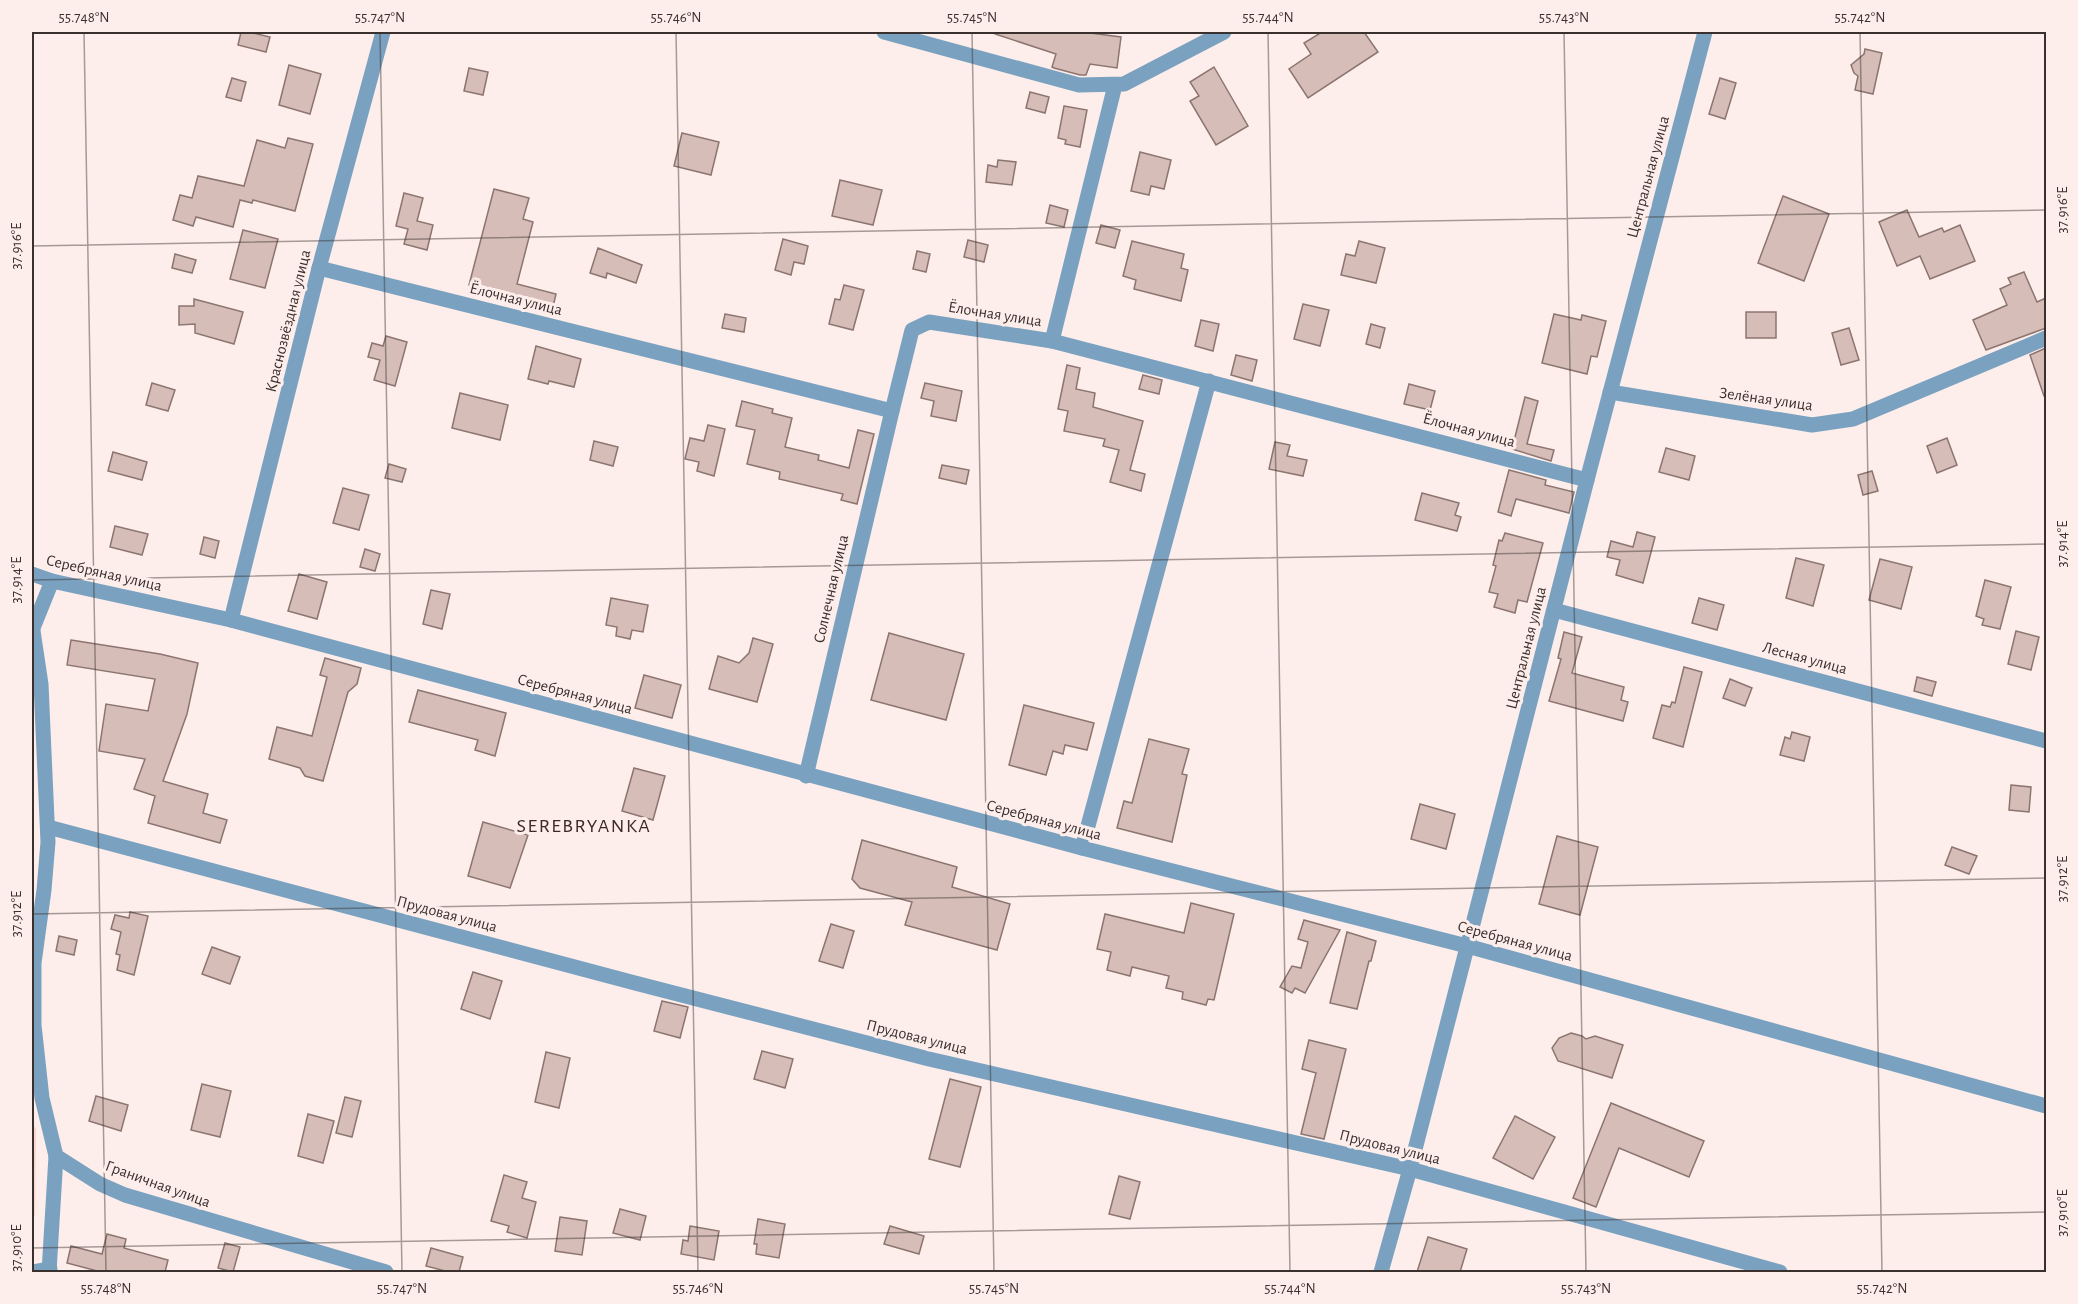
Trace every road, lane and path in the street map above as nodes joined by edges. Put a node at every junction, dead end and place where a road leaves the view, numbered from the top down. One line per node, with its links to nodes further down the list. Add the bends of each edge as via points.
1 (383, 32): 6 (street, Краснозвёздная улица)
2 (884, 32): 5 (street, via 1078,85)
3 (1224, 32): 5 (street, via 1124,84)
4 (1705, 32): 10 (street, Центральная улица)
5 (1115, 85): 8 (street)
6 (319, 268): 11 (street, Ёлочная улица); 16 (street, Краснозвёздная улица)
7 (2046, 338): 10 (street, Зелёная улица, via 1853,419 1812,425)
8 (1052, 341): 9 (street, Ёлочная улица); 11 (street, Ёлочная улица, via 929,322 912,330)
9 (1209, 381): 12 (street, Ёлочная улица); 21 (street)
10 (1610, 392): 12 (street, Центральная улица)
11 (892, 411): 19 (street, Солнечная улица)
12 (1587, 480): 15 (street, Центральная улица)
13 (32, 574): 14 (street, Серебряная улица)
14 (52, 581): 16 (street, Серебряная улица); 17 (street)
15 (1554, 610): 18 (street, Лесная улица); 22 (street, Центральная улица)
16 (231, 620): 19 (street, Серебряная улица)
17 (32, 626): 20 (street, via 41,684)
18 (2046, 741)
19 (806, 776): 21 (street, Серебряная улица)
20 (48, 826): 24 (street, via 34,963 34,1025 42,1098); 25 (street, Прудовая улица, via 928,1059)
21 (1082, 848): 22 (street, Серебряная улица)
22 (1467, 946): 23 (street, Серебряная улица); 25 (street, Центральная улица)
23 (2046, 1107)
24 (56, 1156): 26 (street); 28 (street, Граничная улица, via 125,1195)
25 (1410, 1169): 29 (street, Центральная улица); 30 (street, Прудовая улица)
26 (50, 1270): 27 (street)
27 (33, 1272)
28 (386, 1272)
29 (1381, 1272)
30 (1780, 1272)

